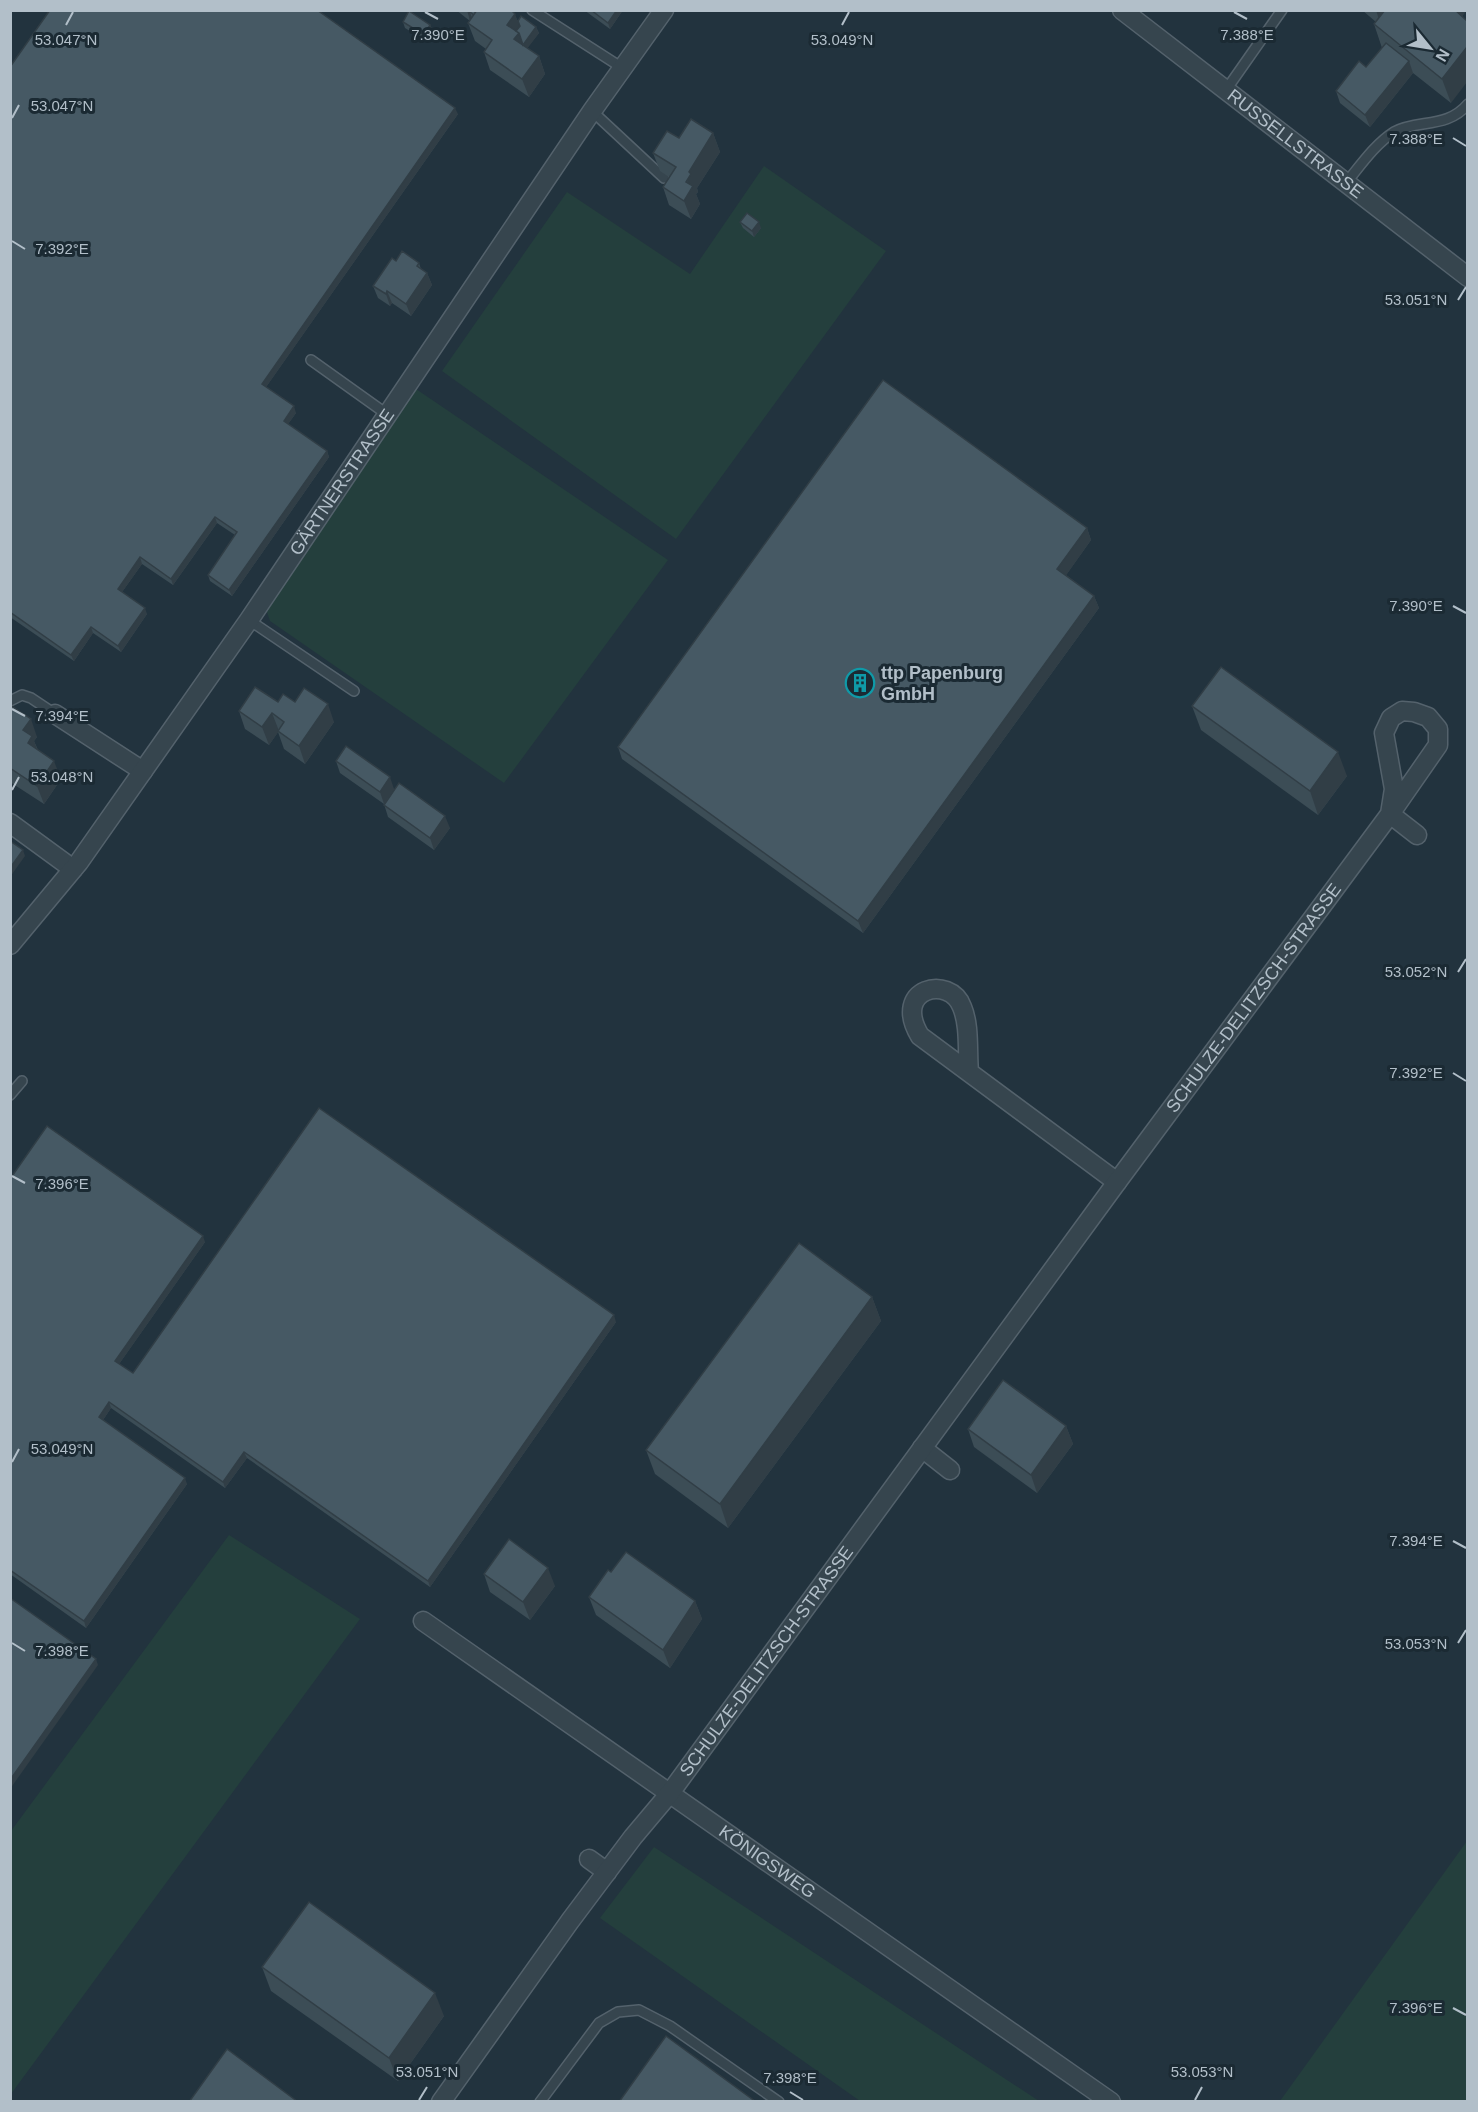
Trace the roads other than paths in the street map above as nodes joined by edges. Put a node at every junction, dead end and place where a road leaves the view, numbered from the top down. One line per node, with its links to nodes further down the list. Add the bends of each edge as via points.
1 (532, 10): 5 (lane)
2 (664, 10): 5 (street, GÄRTNERSTRASSE)
3 (1122, 10): 6 (street, RUSSELLSTRASSE)
4 (1282, 10): 6 (lane)
5 (624, 69): 8 (street, GÄRTNERSTRASSE)
6 (1226, 90): 10 (street, RUSSELLSTRASSE)
7 (1467, 104): 10 (lane, via 1460,114 1396,131 1381,142)
8 (592, 111): 9 (lane); 13 (street, GÄRTNERSTRASSE)
9 (664, 178)
10 (1346, 183): 11 (street, RUSSELLSTRASSE)
11 (1467, 277)
12 (311, 360): 13 (lane)
13 (388, 415): 14 (street, GÄRTNERSTRASSE)
14 (249, 620): 15 (lane); 18 (street, GÄRTNERSTRASSE)
15 (354, 691)
16 (10, 701): 17 (lane, via 22,695)
17 (55, 714): 18 (street)
18 (143, 771): 22 (street, GÄRTNERSTRASSE)
19 (1390, 814): 19 (street, SCHULZE-DELITZSCH-STRASSE, via 1438,745 1438,729 1428,717 1414,711 1402,711 1391,718 1384,733 1395,789); 21 (street); 27 (street, SCHULZE-DELITZSCH-STRASSE)
20 (10, 823): 22 (street)
21 (1417, 835)
22 (73, 869): 23 (street, GÄRTNERSTRASSE)
23 (10, 945)
24 (969, 1072): 27 (street)
25 (22, 1081): 26 (lane)
26 (10, 1095)
27 (1117, 1182): 28 (street, SCHULZE-DELITZSCH-STRASSE)
28 (922, 1448): 29 (street); 31 (street, SCHULZE-DELITZSCH-STRASSE)
29 (950, 1470)
30 (423, 1621): 31 (street, KÖNIGSWEG)
31 (670, 1793): 33 (street, SCHULZE-DELITZSCH-STRASSE); 37 (street, KÖNIGSWEG)
32 (589, 1859): 33 (street)
33 (607, 1872): 34 (street, SCHULZE-DELITZSCH-STRASSE)
34 (441, 2102)
35 (540, 2102): 36 (lane, via 599,2023 618,2012 639,2010 670,2026)
36 (779, 2102)
37 (1111, 2102)

